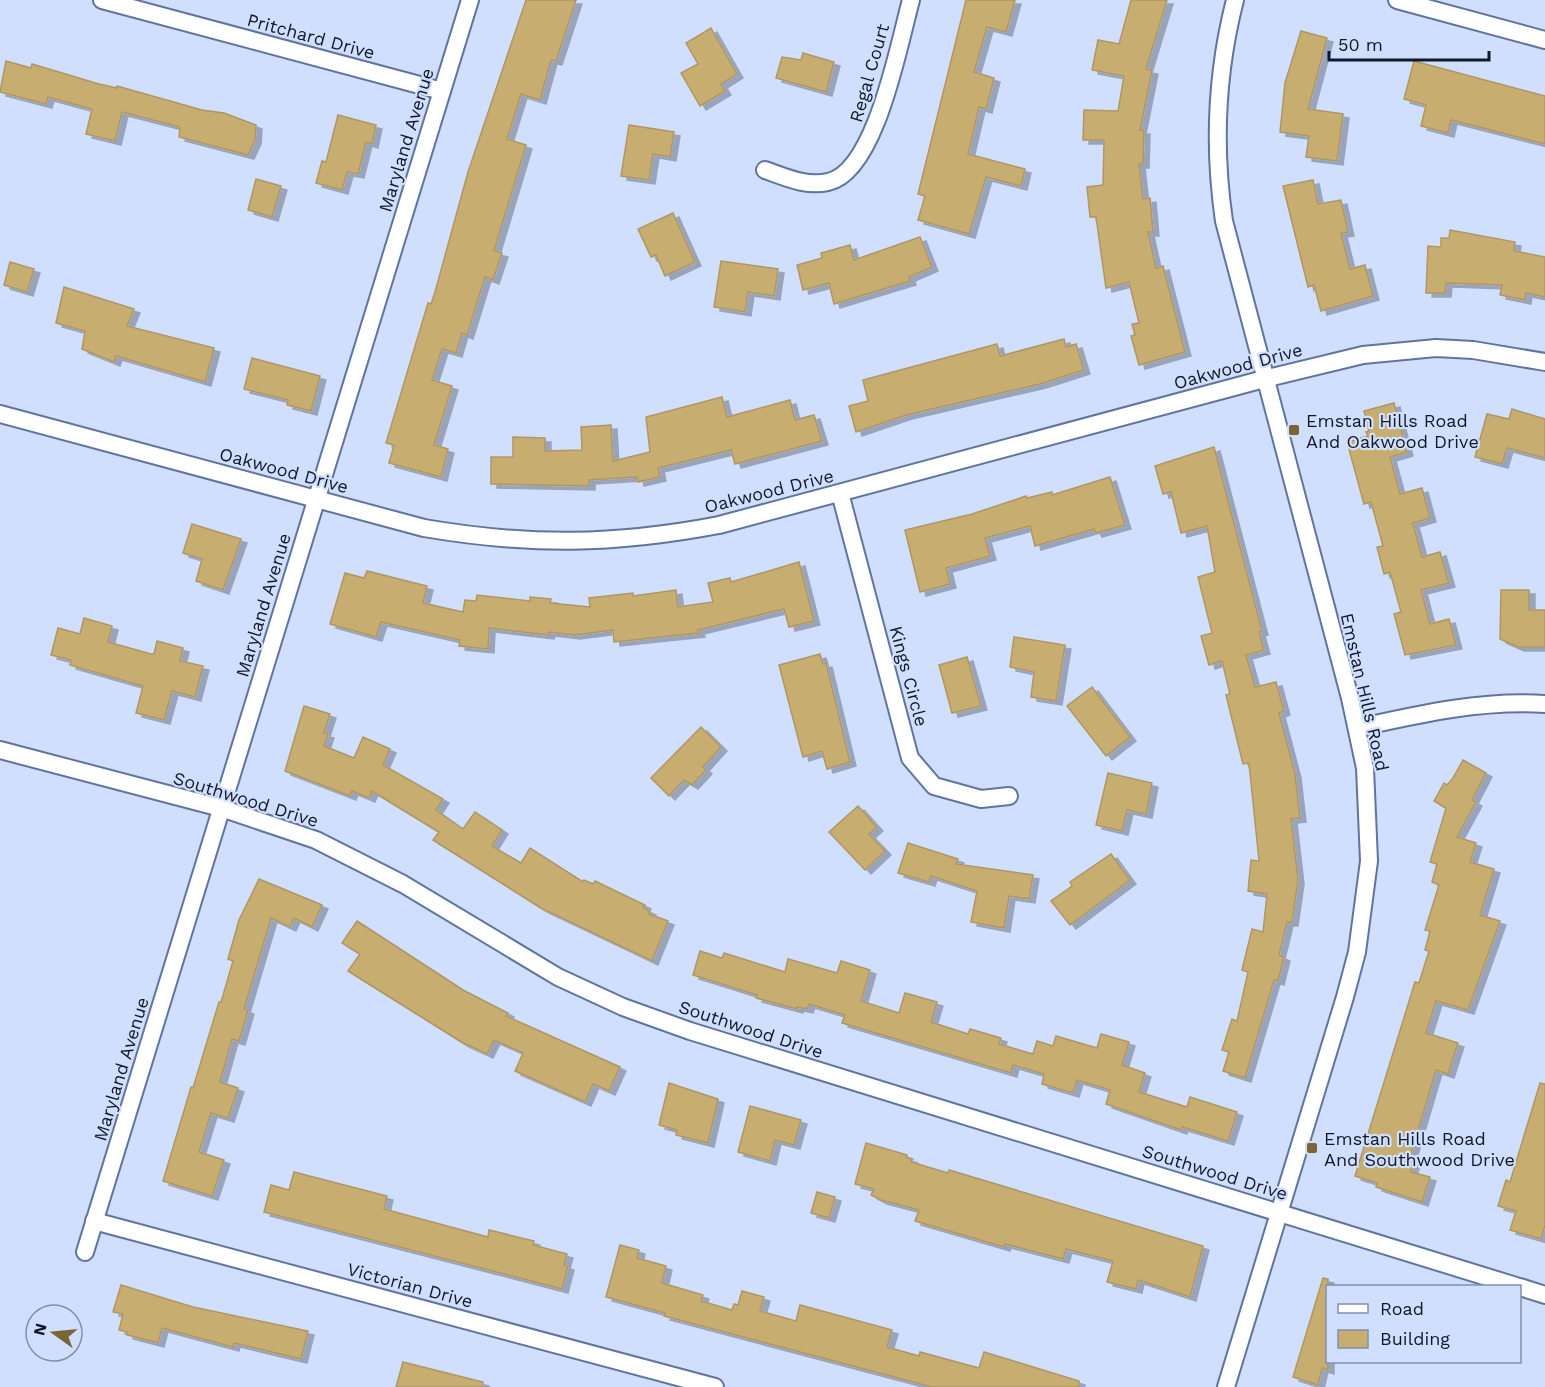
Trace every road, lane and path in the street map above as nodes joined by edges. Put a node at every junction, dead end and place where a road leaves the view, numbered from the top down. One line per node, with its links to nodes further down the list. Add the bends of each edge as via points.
1 (102, 0): 7 (street, Pritchard Drive)
2 (470, 0): 7 (street, Maryland Avenue)
3 (911, 0): 8 (street, Regal Court, via 874,131 850,170 829,182 803,183)
4 (1235, 0): 10 (street, Emstan Hills Road, via 1218,94 1218,179 1231,252)
5 (1397, 0): 6 (street)
6 (1545, 39)
7 (442, 91): 13 (street, Maryland Avenue)
8 (765, 171)
9 (1545, 363): 10 (street, Oakwood Drive, via 1473,350 1400,350)
10 (1264, 379): 12 (street, Oakwood Drive); 15 (street, Emstan Hills Road)
11 (0, 414): 13 (street, Oakwood Drive)
12 (840, 493): 13 (street, Oakwood Drive, via 719,525 660,536 589,542 483,538 424,528); 17 (street, Kings Circle, via 910,758 934,786 981,799)
13 (317, 497): 18 (street, Maryland Avenue)
14 (1545, 704): 15 (street, via 1451,708)
15 (1357, 728): 19 (street, Emstan Hills Road, via 1369,814 1365,906 1346,997)
16 (0, 750): 18 (street, Southwood Drive)
17 (1009, 796)
18 (221, 808): 19 (street, Southwood Drive, via 316,840 361,860 558,977 623,1007); 20 (street, Maryland Avenue)
19 (1279, 1213): 22 (street, Southwood Drive); 26 (street, Emstan Hills Road)
20 (94, 1221): 21 (street, Maryland Avenue); 25 (street, Victorian Drive)
21 (85, 1252)
22 (1512, 1285)
23 (1521, 1288): 24 (street, Southwood Drive)
24 (1545, 1295)
25 (715, 1387)
26 (1226, 1387)

